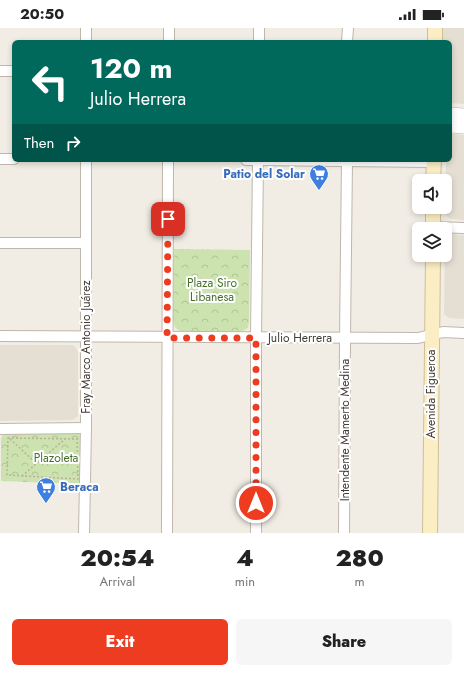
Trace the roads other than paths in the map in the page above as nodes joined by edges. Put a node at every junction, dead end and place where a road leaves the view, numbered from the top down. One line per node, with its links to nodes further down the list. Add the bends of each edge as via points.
1 (86, 28): 6 (street)
2 (169, 28): 7 (street)
3 (259, 28): 8 (street)
4 (348, 28): 9 (street)
5 (435, 28): 10 (main road)
6 (86, 40)
7 (169, 40)
8 (259, 40)
9 (348, 40)
10 (435, 40)
11 (0, 71): 12 (street)
12 (12, 71)
13 (452, 114): 14 (street)
14 (464, 115)
15 (452, 126): 16 (street)
16 (464, 127)
17 (0, 159): 18 (street)
18 (12, 159)
19 (86, 162): 28 (street, Fray Marco Antonio Juárez)
20 (168, 162): 34 (street)
21 (258, 162): 35 (street)
22 (347, 162): 36 (street, Intendente Mamerto Medina)
23 (434, 162): 24 (main road)
24 (433, 174)
25 (452, 228): 26 (street)
26 (464, 228)
27 (0, 243): 28 (street)
28 (86, 243): 33 (street, Fray Marco Antonio Juárez)
29 (432, 262): 31 (main road, Avenida Figueroa)
30 (464, 333): 31 (street, Julio Herrera, via 443,332)
31 (431, 335): 36 (street, Julio Herrera, via 418,338); 43 (main road, Avenida Figueroa)
32 (0, 336): 33 (street, Julio Herrera)
33 (86, 336): 34 (street, Julio Herrera); 37 (street, Fray Marco Antonio Juárez)
34 (167, 338): 35 (street, Julio Herrera); 40 (street)
35 (256, 338): 36 (street, Julio Herrera); 41 (street)
36 (345, 338): 42 (street, Intendente Mamerto Medina)
37 (81, 428): 38 (street); 39 (street, Fray Marco Antonio Juárez)
38 (2, 432)
39 (84, 533)
40 (167, 533)
41 (256, 533)
42 (344, 533)
43 (430, 533)

